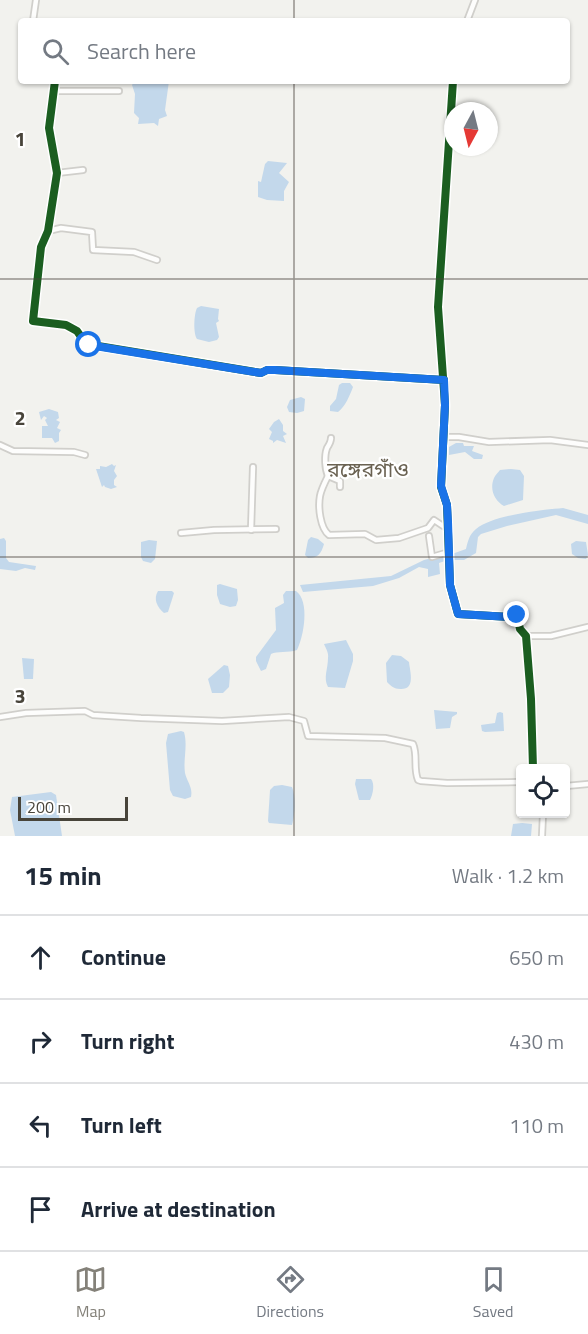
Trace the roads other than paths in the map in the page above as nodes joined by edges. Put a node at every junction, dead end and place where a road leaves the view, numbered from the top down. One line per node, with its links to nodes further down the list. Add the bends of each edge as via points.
1 (36, 0): 3 (street)
2 (475, 0): 4 (street)
3 (33, 18)
4 (468, 18)
5 (54, 84): 7 (street)
6 (453, 84): 13 (street, via 438,278)
7 (53, 91): 8 (street); 10 (street, via 49,128)
8 (119, 92)
9 (84, 170): 10 (street)
10 (57, 172): 11 (street)
11 (48, 231): 12 (street, via 61,228 92,232 93,250 134,252); 13 (street, via 41,247 33,319 77,331 86,345 261,373 275,370)
12 (157, 260)
13 (444, 380): 14 (street)
14 (444, 437): 16 (street); 22 (street, via 441,486)
15 (331, 438): 20 (street, via 326,455)
16 (588, 444)
17 (0, 445): 18 (street, via 14,451)
18 (85, 455)
19 (253, 467): 24 (street)
20 (328, 476): 21 (street, via 340,481); 22 (street, via 320,495 324,531 329,535 365,534 376,540 399,538 428,528 434,520)
21 (340, 487)
22 (448, 526): 27 (street)
23 (276, 529): 24 (street)
24 (251, 530): 25 (street)
25 (181, 533)
26 (429, 536): 27 (street, via 432,557)
27 (449, 552): 29 (street, via 450,585 458,614 517,615 519,629)
28 (588, 627): 29 (street, via 551,636)
29 (526, 636): 31 (street)
30 (0, 717): 32 (street, via 85,711 97,716 222,721 299,718 308,736 385,738 413,744 416,774 421,781)
31 (533, 764)
32 (516, 782)
33 (588, 784): 34 (street)
34 (570, 786)
35 (543, 818): 36 (street)
36 (542, 836)

